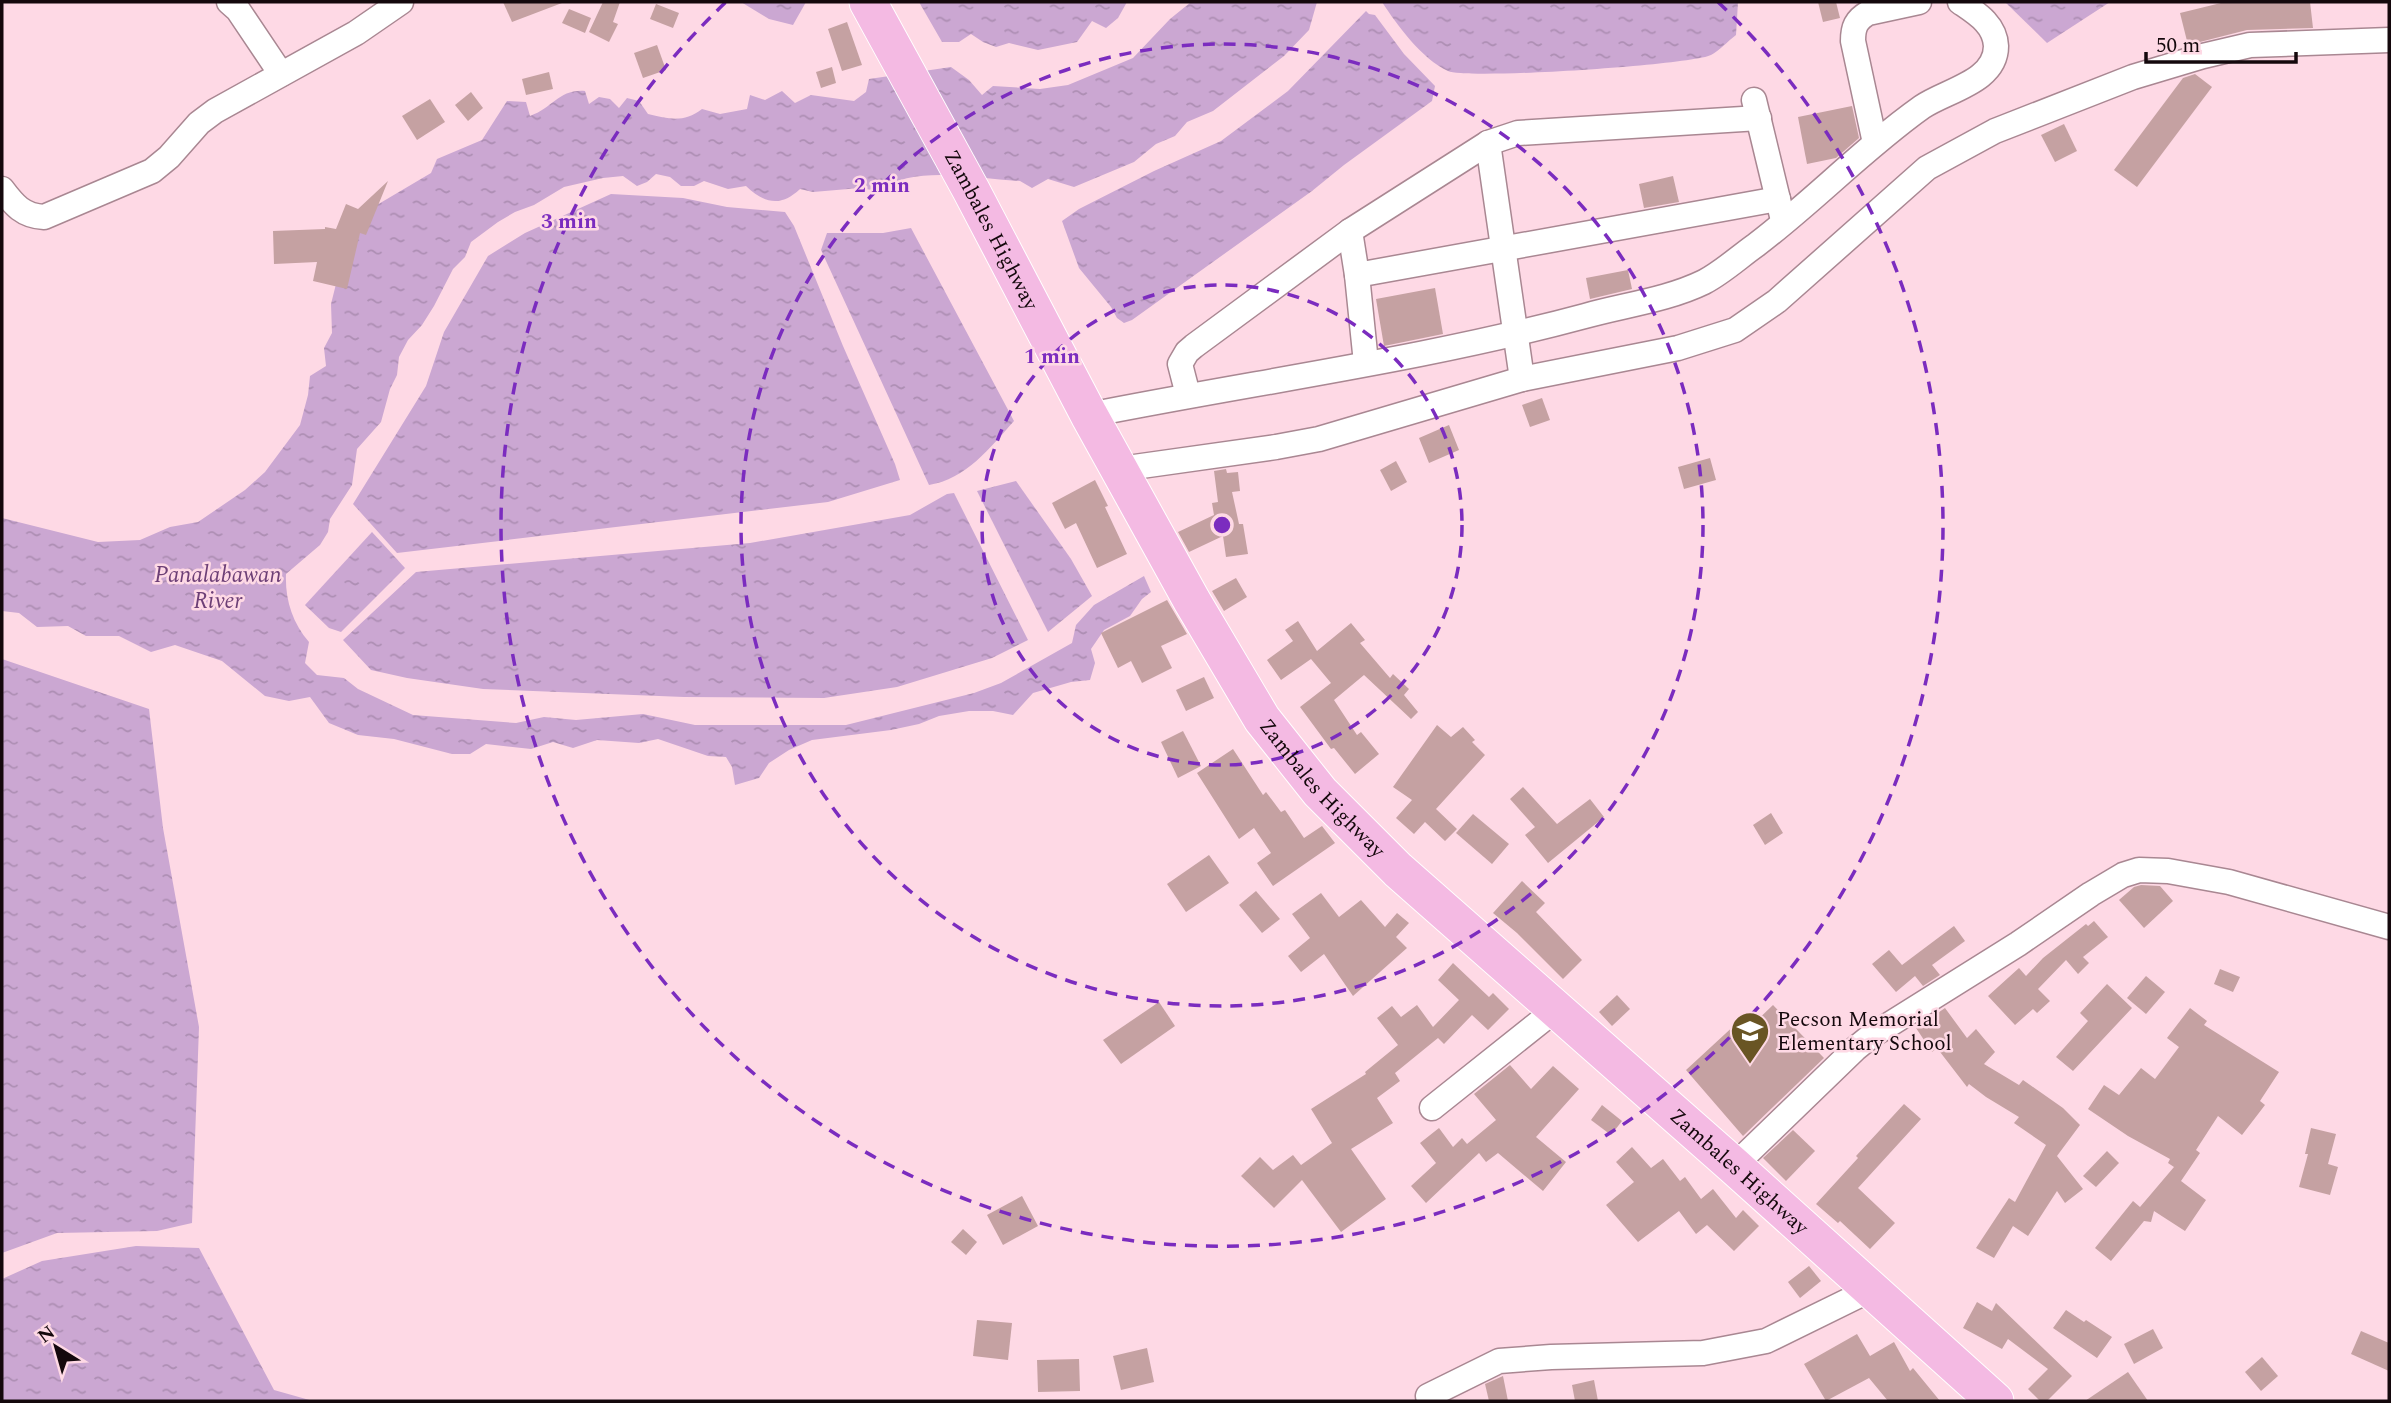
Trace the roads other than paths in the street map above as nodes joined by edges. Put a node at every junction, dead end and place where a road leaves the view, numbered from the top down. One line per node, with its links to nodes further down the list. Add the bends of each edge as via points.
1 (229, 2): 7 (street)
2 (401, 2): 7 (street)
3 (868, 2): 20 (main road, Zambales Highway)
4 (1919, 2): 8 (street, via 1868,13 1853,30)
5 (1960, 2): 8 (street, via 1985,19 1992,30 1996,56 1992,65 1984,74 1924,106)
6 (2389, 40): 18 (street, via 2250,45 2133,76 1995,131 1927,169 1777,301 1735,330 1678,348)
7 (281, 74): 10 (street, via 199,123 152,171 51,215 22,212)
8 (1875, 143): 12 (street)
9 (1488, 144): 11 (street, via 1518,132 1756,109); 13 (street); 14 (street)
10 (2, 189)
11 (1778, 200): 12 (street); 14 (street)
12 (1784, 223): 16 (street, via 1724,270 1687,289)
13 (1350, 231): 15 (street); 19 (street, via 1187,352 1180,364)
14 (1504, 248): 15 (street); 16 (street)
15 (1357, 275): 17 (street)
16 (1516, 335): 17 (street); 18 (street)
17 (1366, 363): 19 (street)
18 (1522, 379): 21 (street, via 1319,439)
19 (1188, 395): 20 (street)
20 (1089, 415): 21 (main road, Zambales Highway)
21 (1120, 469): 23 (main road, Zambales Highway, via 1262,719 1320,792 1398,870)
22 (2389, 927): 25 (street, via 2229,882 2168,871 2138,870 2123,875 1871,1036)
23 (1555, 1010): 24 (street); 25 (main road, Zambales Highway)
24 (1432, 1108)
25 (1734, 1166): 26 (main road, Zambales Highway)
26 (1870, 1290): 27 (street, via 1752,1344 1703,1353 1499,1361); 28 (main road, Zambales Highway)
27 (1428, 1396)
28 (1995, 1401)

